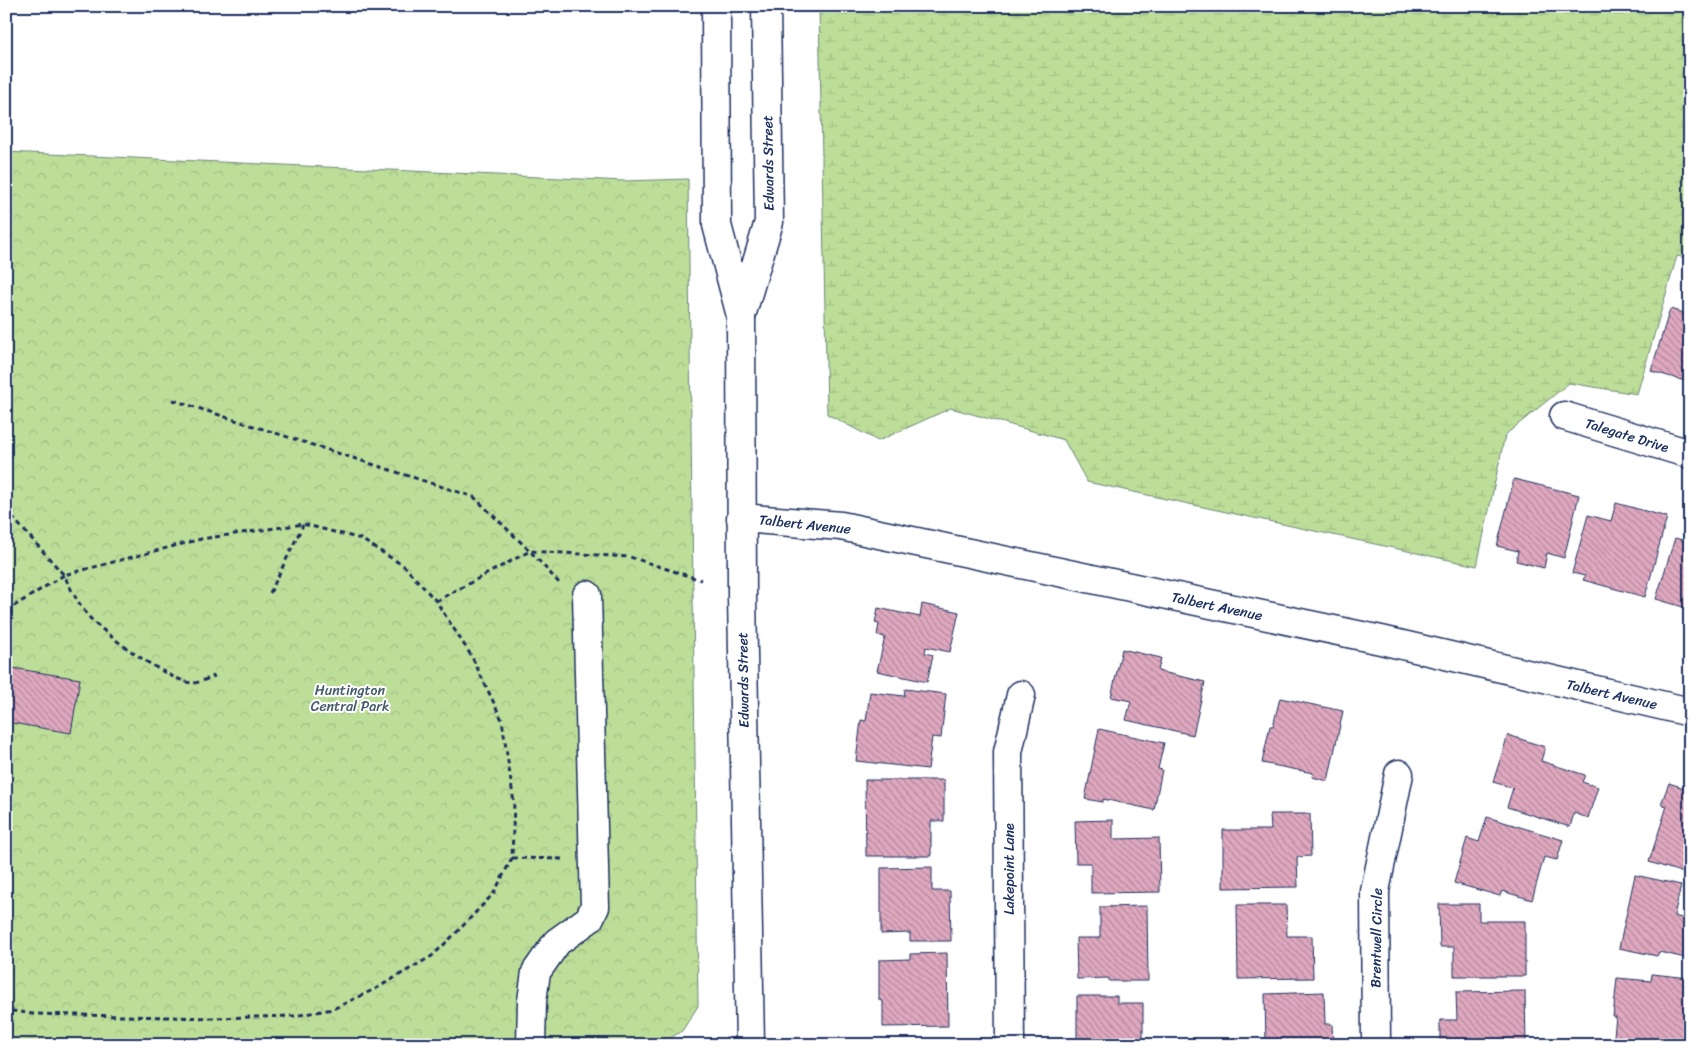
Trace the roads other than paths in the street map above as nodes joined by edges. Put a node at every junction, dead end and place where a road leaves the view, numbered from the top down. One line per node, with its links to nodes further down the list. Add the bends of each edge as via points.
1 (716, 6): 3 (street, Edwards Street, via 717,226)
2 (766, 6): 3 (street, Edwards Street, via 769,222)
3 (741, 316): 6 (street, Edwards Street)
4 (1564, 416): 5 (street, Talegate Drive)
5 (1690, 454)
6 (741, 518): 9 (street, Talbert Avenue, via 841,526 1381,640); 12 (street, Edwards Street)
7 (587, 595): 11 (street, via 595,907 588,919 557,942 536,972)
8 (1021, 695): 13 (street, Lakepoint Lane, via 1008,752)
9 (1690, 712)
10 (1399, 774): 14 (street, Brentwell Circle, via 1375,890)
11 (531, 1045)
12 (750, 1045)
13 (1010, 1045)
14 (1376, 1045)

